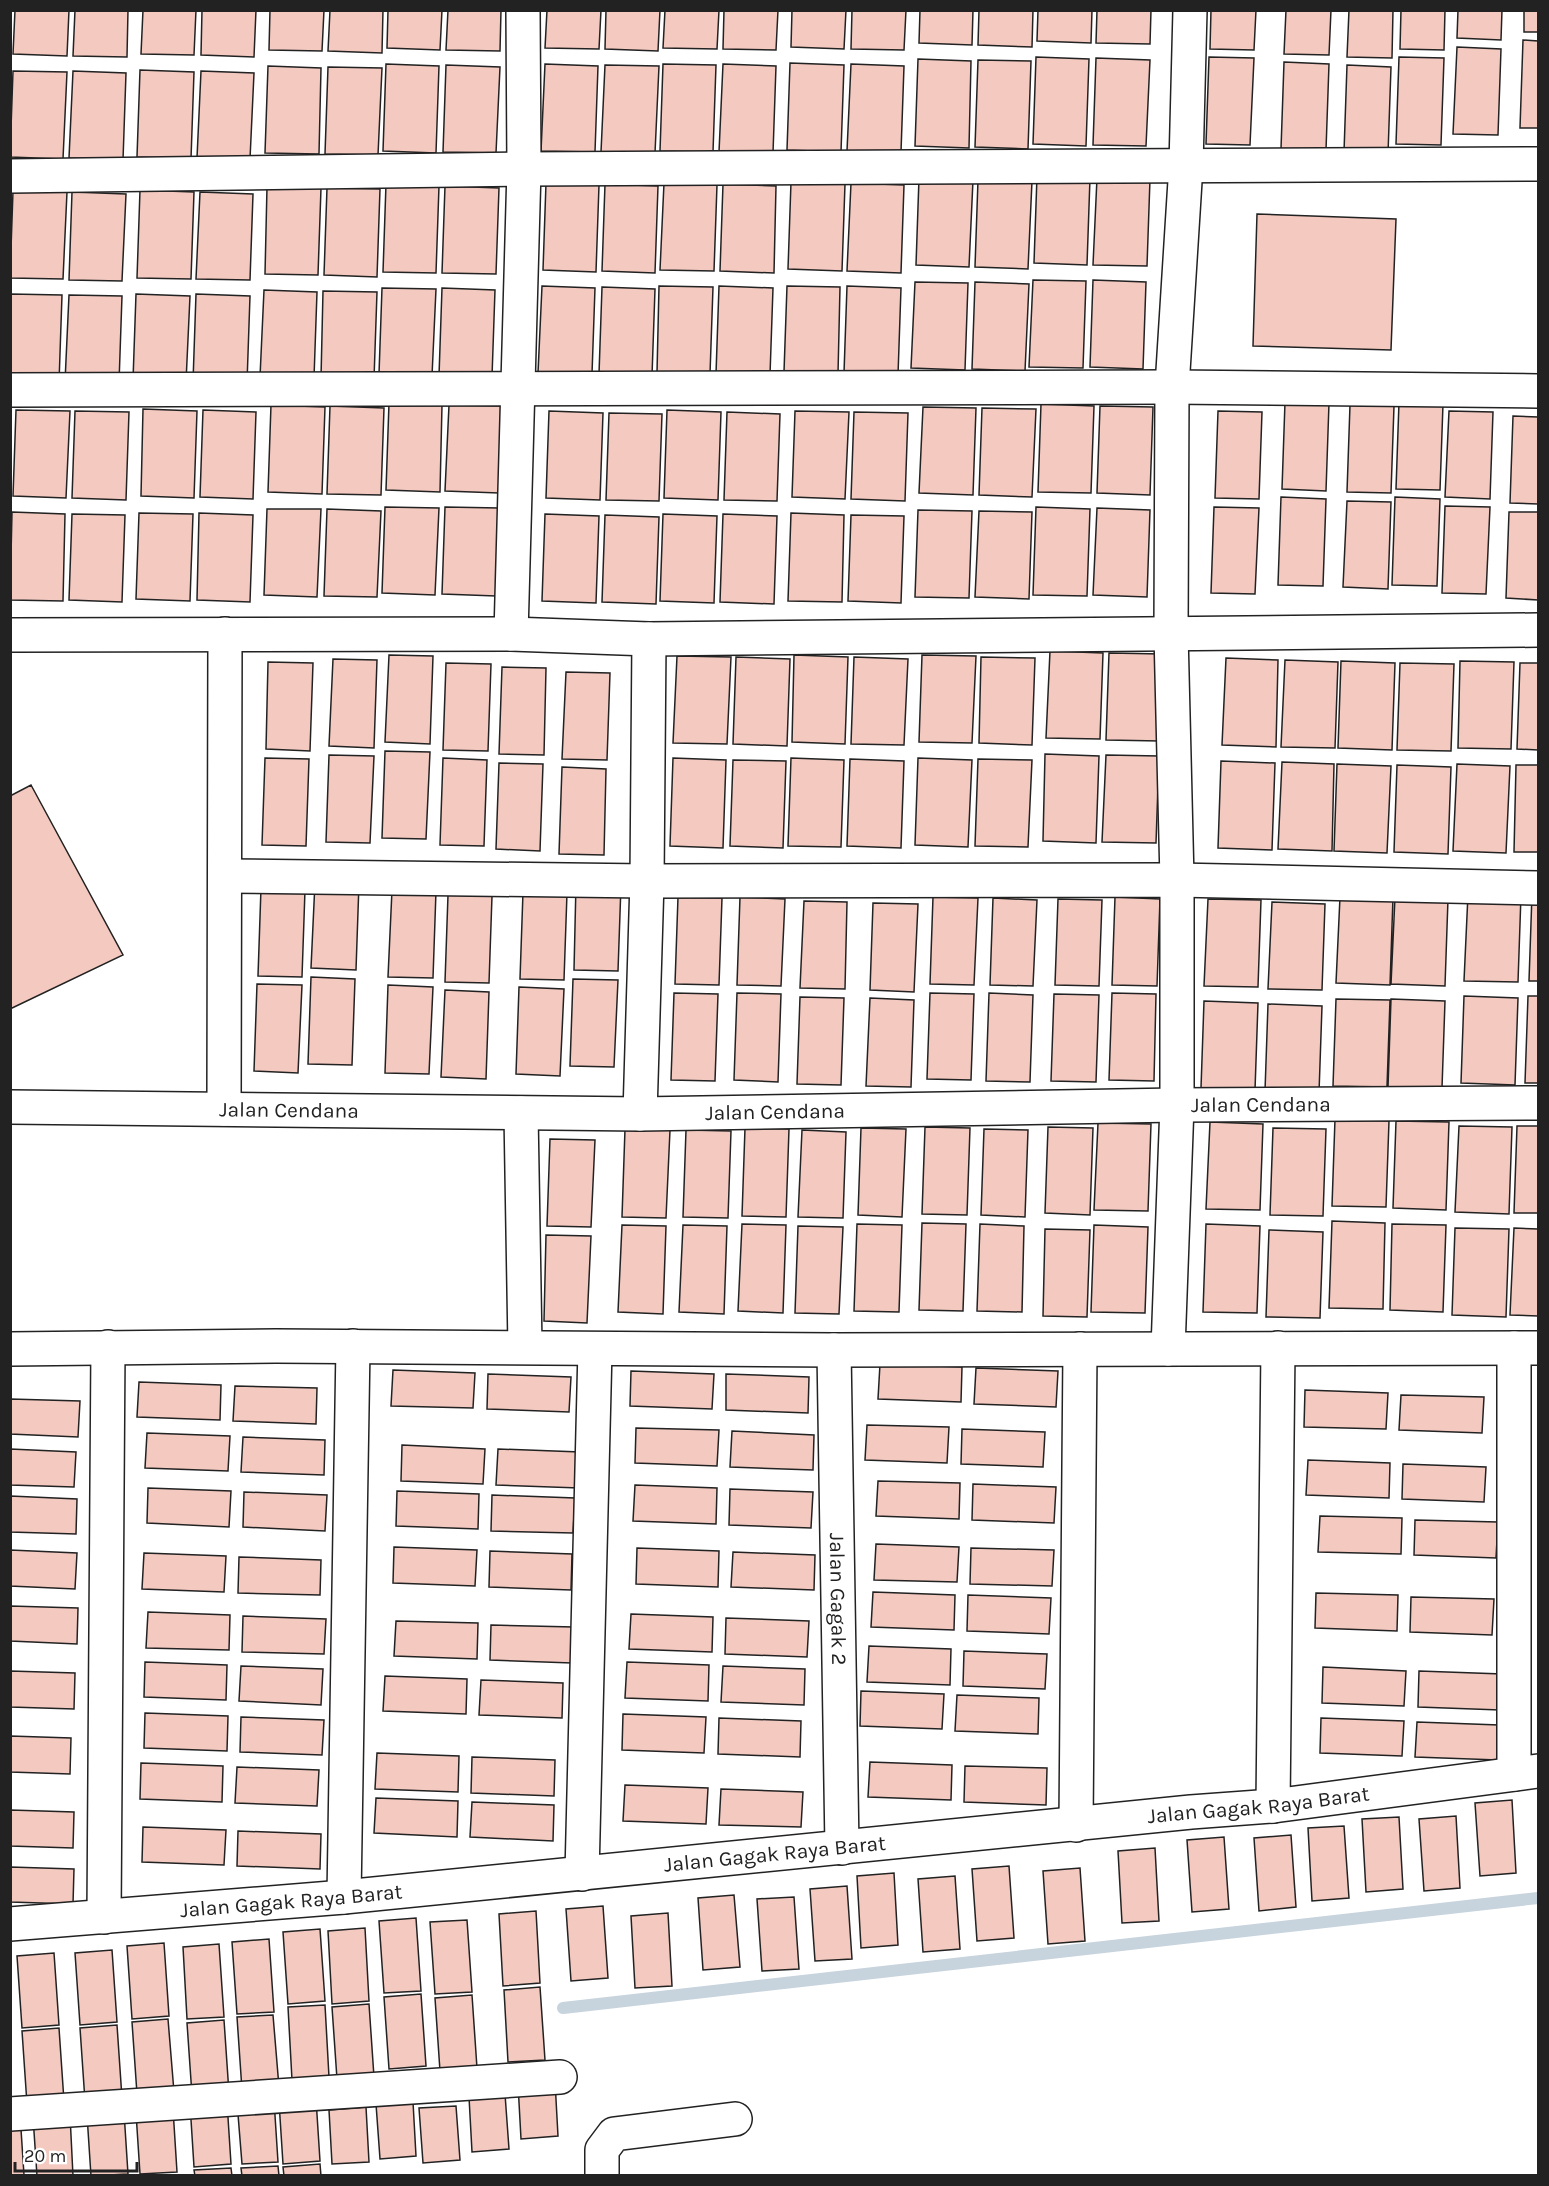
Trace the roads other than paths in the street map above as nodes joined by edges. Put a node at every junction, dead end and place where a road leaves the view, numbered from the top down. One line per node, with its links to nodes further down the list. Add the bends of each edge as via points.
1 (523, 10): 5 (street)
2 (1190, 10): 4 (street)
3 (1539, 164): 4 (street)
4 (1186, 165): 5 (street); 7 (street)
5 (524, 169): 6 (street); 9 (street)
6 (10, 176)
7 (1172, 387): 9 (street); 10 (street); 12 (street)
8 (10, 390): 9 (street)
9 (519, 390): 14 (street)
10 (1539, 391)
11 (1539, 630): 12 (street)
12 (1171, 633): 16 (street); 18 (street)
13 (225, 634): 14 (street); 15 (street); 17 (street)
14 (511, 634): 16 (street)
15 (10, 635)
16 (650, 639): 19 (street)
17 (225, 876): 19 (street); 24 (street)
18 (1177, 880): 19 (street); 20 (street); 22 (street)
19 (647, 881): 26 (street)
20 (1539, 888)
21 (1539, 1103): 22 (street, Jalan Cendana)
22 (1176, 1105): 26 (street, Jalan Cendana); 35 (street)
23 (10, 1107): 24 (street, Jalan Cendana)
24 (224, 1109): 25 (street, Jalan Cendana)
25 (521, 1113): 26 (street, Jalan Cendana); 29 (street)
26 (640, 1114)
27 (353, 1346): 28 (street); 29 (street); 42 (street)
28 (108, 1347): 30 (street); 43 (street)
29 (525, 1347): 33 (street)
30 (10, 1348)
31 (1278, 1348): 32 (street); 35 (street); 38 (street)
32 (1526, 1348): 37 (street)
33 (595, 1349): 36 (street); 41 (street)
34 (1080, 1349): 35 (street); 36 (street); 39 (street)
35 (1168, 1349)
36 (834, 1350): 40 (street, Jalan Gagak 2)
37 (1526, 1773): 38 (street, Jalan Gagak Raya Barat)
38 (1273, 1806): 39 (street, Jalan Gagak Raya Barat)
39 (1077, 1825): 40 (street, Jalan Gagak Raya Barat)
40 (842, 1848): 41 (street, Jalan Gagak Raya Barat)
41 (582, 1874): 42 (street, Jalan Gagak Raya Barat)
42 (344, 1897): 43 (street, Jalan Gagak Raya Barat)
43 (104, 1917): 44 (street, Jalan Gagak Raya Barat)
44 (10, 1924)
45 (560, 2077): 46 (street)
46 (10, 2114)
47 (735, 2119): 48 (street, via 614,2134 602,2150)
48 (602, 2175)

